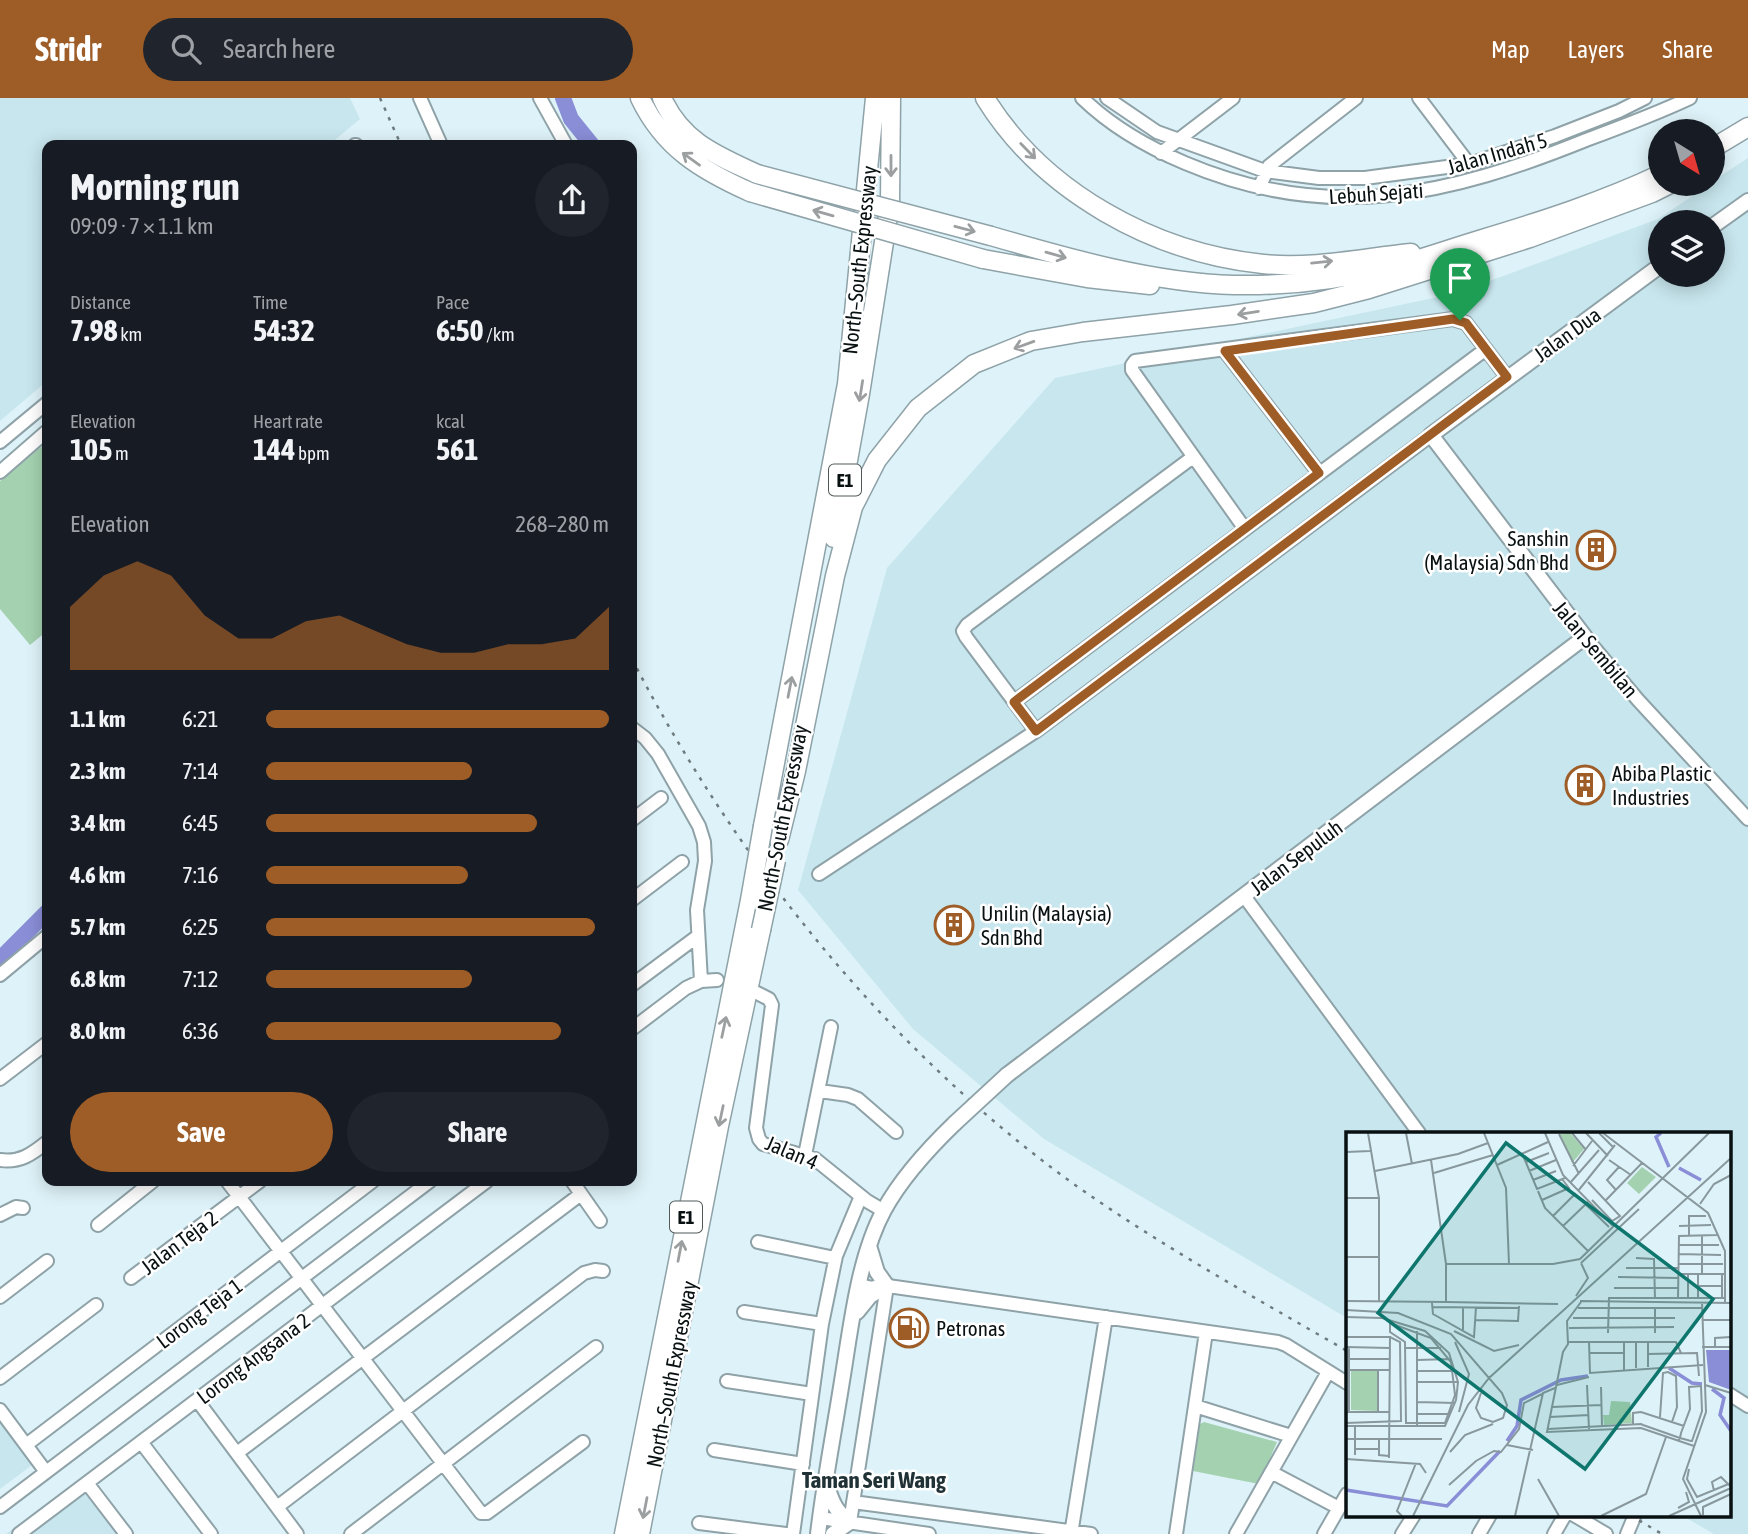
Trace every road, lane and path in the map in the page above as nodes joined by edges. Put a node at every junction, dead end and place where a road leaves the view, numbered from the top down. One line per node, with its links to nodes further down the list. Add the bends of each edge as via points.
1 (420, 98): 17 (street)
2 (540, 98): 18 (street)
3 (640, 98): 32 (highway, one-way to 3, bridge, via 1270,295 1221,293 1087,278 983,258 750,192 709,172 674,146 658,130)
4 (662, 98): 30 (highway, one-way to 30, bridge, via 682,130 698,144 757,174 1080,262 1189,281 1273,285 1392,267)
5 (985, 98): 30 (highway, one-way to 30, via 1046,169 1092,204 1149,235 1223,258 1264,264 1299,265)
6 (1082, 98): 14 (street, Lebuh Sejati)
7 (1107, 98): 14 (street); 16 (street, Jalan Indah 5, via 1157,132)
8 (1233, 98): 16 (street)
9 (1356, 98): 24 (street)
10 (1419, 98): 23 (street)
11 (1645, 98): 23 (street, Jalan Indah 5, via 1555,136)
12 (879, 99): 51 (highway, North–South Expressway / E1, one-way to 51, via 891,181 886,225); 148 (highway, North–South Expressway / E1, one-way to 12, bridge, via 847,384)
13 (1681, 100): 26 (street, Lebuh Sejati, via 1523,166 1424,192 1329,198)
14 (1094, 109): 21 (street, Lebuh Sejati)
15 (1748, 127): 19 (highway)
16 (1178, 139): 21 (street); 24 (street, Jalan Indah 5)
17 (439, 140)
18 (563, 140)
19 (1726, 140)
20 (1748, 142): 22 (highway)
21 (1161, 153): 26 (street, Lebuh Sejati)
22 (1726, 154)
23 (1469, 164): 24 (street, Jalan Indah 5, via 1365,178)
24 (1265, 171): 26 (street)
25 (1648, 179): 30 (highway, via 1539,222)
26 (1259, 188)
27 (1648, 194): 32 (highway)
28 (1748, 201): 29 (main road)
29 (1725, 217)
30 (1453, 248)
31 (1648, 274): 35 (main road, Jalan Dua)
32 (1410, 277): 51 (highway, one-way to 51, via 1314,303 1031,341 974,364 918,408 877,460 853,507)
33 (1486, 349): 34 (street, via 1466,323 1453,319); 35 (street); 42 (street)
34 (1225, 351): 40 (street, via 1135,361 1132,365); 42 (street)
35 (1507, 377): 38 (main road, Jalan Dua)
36 (42, 406): 39 (street)
37 (42, 435): 41 (street)
38 (1431, 435): 44 (main road, Jalan Sembilan); 46 (street, Jalan Dua)
39 (0, 442)
40 (1193, 457): 43 (street); 45 (street, via 967,625 965,637)
41 (0, 472)
42 (1319, 473): 43 (street)
43 (1245, 529): 45 (street)
44 (1585, 637): 50 (street, Jalan Sembilan); 55 (main road, Jalan Sepuluh)
45 (1014, 702): 46 (street)
46 (1036, 731): 53 (street, Jalan Dua)
47 (637, 732): 56 (street, via 659,754 704,842)
48 (661, 798): 49 (street)
49 (637, 816)
50 (1748, 819)
51 (779, 840): 149 (highway, North–South Expressway / E1, one-way to 149, bridge)
52 (682, 862): 54 (street)
53 (819, 874)
54 (637, 896)
55 (1244, 896): 67 (street); 82 (main road, Jalan Sepuluh, bridge, via 1007,1075 912,1168)
56 (698, 936): 59 (street); 61 (street, via 711,982 686,988)
57 (42, 940): 58 (street)
58 (0, 975)
59 (637, 981)
60 (757, 995): 69 (street, Jalan 4, via 771,1000 757,1134 763,1144)
61 (637, 1024)
62 (831, 1027): 65 (street)
63 (42, 1047): 64 (street)
64 (0, 1079)
65 (820, 1091): 66 (street, via 858,1099); 69 (street)
66 (896, 1132)
67 (1418, 1132)
68 (42, 1145): 70 (street, via 24,1158)
69 (806, 1154): 79 (street, Jalan 4)
70 (0, 1160)
71 (147, 1186): 85 (street)
72 (231, 1186): 80 (street)
73 (253, 1186): 80 (street, Jalan Teja 2)
74 (366, 1186): 88 (street, Lorong Teja 1)
75 (423, 1186): 93 (street)
76 (480, 1186): 98 (street, Lorong Angsana 2)
77 (575, 1186): 78 (street)
78 (581, 1194): 84 (street); 105 (street)
79 (861, 1196): 82 (street, Jalan 4); 89 (street)
80 (239, 1197): 88 (street); 92 (street, Jalan Teja 2)
81 (23, 1208): 83 (street)
82 (884, 1211): 87 (main road, Jalan Sepuluh)
83 (0, 1215)
84 (600, 1221)
85 (98, 1225)
86 (758, 1242): 89 (street)
87 (869, 1244): 94 (main road, Jalan Sepuluh); 95 (main road)
88 (280, 1252): 93 (street); 120 (street, Lorong Teja 1)
89 (835, 1258): 102 (street)
90 (47, 1261): 96 (street)
91 (603, 1271): 116 (street, via 584,1273)
92 (131, 1278)
93 (300, 1279): 98 (street); 125 (street)
94 (861, 1282): 95 (street); 101 (main road, Jalan Sepuluh)
95 (884, 1286): 100 (street); 101 (main road, via 863,1303); 130 (street)
96 (0, 1297)
97 (96, 1305): 107 (street)
98 (321, 1306): 105 (street); 112 (street, Lorong Angsana 2)
99 (744, 1312): 102 (street)
100 (1106, 1317): 103 (street); 143 (street)
101 (852, 1320): 127 (main road, Jalan Sepuluh)
102 (822, 1324): 110 (street)
103 (1206, 1332): 106 (street, via 1286,1345); 113 (street)
104 (596, 1346): 124 (street)
105 (362, 1359): 116 (street); 122 (street)
106 (1328, 1372): 109 (street); 117 (street)
107 (0, 1378)
108 (727, 1381): 110 (street)
109 (1346, 1382)
110 (812, 1394): 123 (street)
111 (1730, 1395): 114 (street)
112 (197, 1400): 118 (street, Lorong Angsana 2); 122 (street)
113 (1195, 1406): 117 (street); 156 (street)
114 (1748, 1406)
115 (0, 1410): 120 (street)
116 (403, 1413): 124 (street); 132 (street)
117 (1291, 1436): 126 (street)
118 (141, 1442): 128 (street, Lorong Angsana 2); 146 (street)
119 (583, 1442): 124 (street, via 487,1513 477,1509)
120 (26, 1444): 125 (street)
121 (714, 1450): 123 (street)
122 (237, 1453): 132 (street)
123 (803, 1464): 151 (street)
124 (442, 1465): 147 (street)
125 (46, 1472): 131 (street)
126 (1271, 1472): 133 (street); 157 (street)
127 (826, 1482): 139 (main road, Jalan Sepuluh); 140 (main road, via 832,1504)
128 (87, 1483): 144 (street, Lorong Angsana 2); 145 (street)
129 (1346, 1496): 133 (street)
130 (853, 1502): 140 (street); 143 (street)
131 (0, 1507)
132 (277, 1507): 142 (street)
133 (1339, 1508): 158 (street)
134 (1413, 1516): 159 (street)
135 (1489, 1516): 160 (street)
136 (1564, 1516): 161 (street)
137 (1576, 1516): 162 (street)
138 (1634, 1516): 163 (street)
139 (820, 1518): 140 (street); 152 (main road, Jalan Sepuluh)
140 (850, 1522): 153 (main road); 154 (street)
141 (699, 1523): 150 (street)
142 (291, 1532)
143 (1072, 1533): 155 (street)
144 (19, 1534)
145 (126, 1534)
146 (211, 1534)
147 (351, 1534)
148 (624, 1534)
149 (640, 1534)
150 (786, 1534)
151 (793, 1534)
152 (818, 1534)
153 (833, 1534)
154 (929, 1534)
155 (1091, 1534)
156 (1177, 1534)
157 (1236, 1534)
158 (1324, 1534)
159 (1402, 1534)
160 (1479, 1534)
161 (1554, 1534)
162 (1606, 1534)
163 (1627, 1534)

